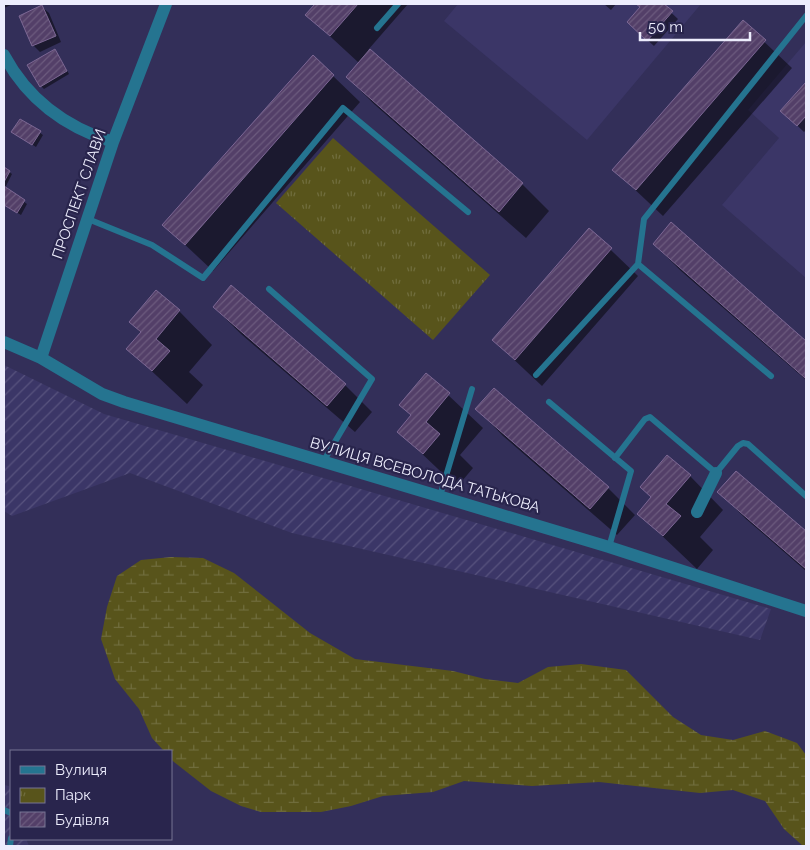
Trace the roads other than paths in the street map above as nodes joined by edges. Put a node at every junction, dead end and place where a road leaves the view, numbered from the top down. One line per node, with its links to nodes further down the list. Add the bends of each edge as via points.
1 (166, 4): 6 (street, ПРОСПЕКТ СЛАВИ)
2 (398, 4): 4 (lane)
3 (806, 16): 9 (lane, via 644,219)
4 (377, 28)
5 (4, 54): 6 (street, via 24,86 55,115 73,127)
6 (113, 142): 8 (street, ПРОСПЕКТ СЛАВИ)
7 (468, 212): 8 (lane, via 343,108 204,278 152,245)
8 (88, 219): 12 (street, ПРОСПЕКТ СЛАВИ)
9 (638, 264): 13 (lane); 14 (lane)
10 (269, 289): 18 (lane, via 372,379)
11 (4, 342): 12 (street)
12 (41, 358): 18 (street, ВУЛИЦЯ ВСЕВОЛОДА ТАТЬКОВА, via 102,394)
13 (536, 375)
14 (771, 376)
15 (472, 389): 20 (lane)
16 (549, 402): 17 (lane)
17 (615, 458): 19 (lane, via 644,419 650,418); 23 (lane, via 631,471)
18 (323, 462): 20 (street, ВУЛИЦЯ ВСЕВОЛОДА ТАТЬКОВА)
19 (716, 473): 21 (lane, via 738,446 748,444); 22 (street)
20 (440, 496): 23 (street, ВУЛИЦЯ ВСЕВОЛОДА ТАТЬКОВА)
21 (806, 496)
22 (697, 512)
23 (609, 547): 24 (street, ВУЛИЦЯ ВСЕВОЛОДА ТАТЬКОВА)
24 (806, 611)

